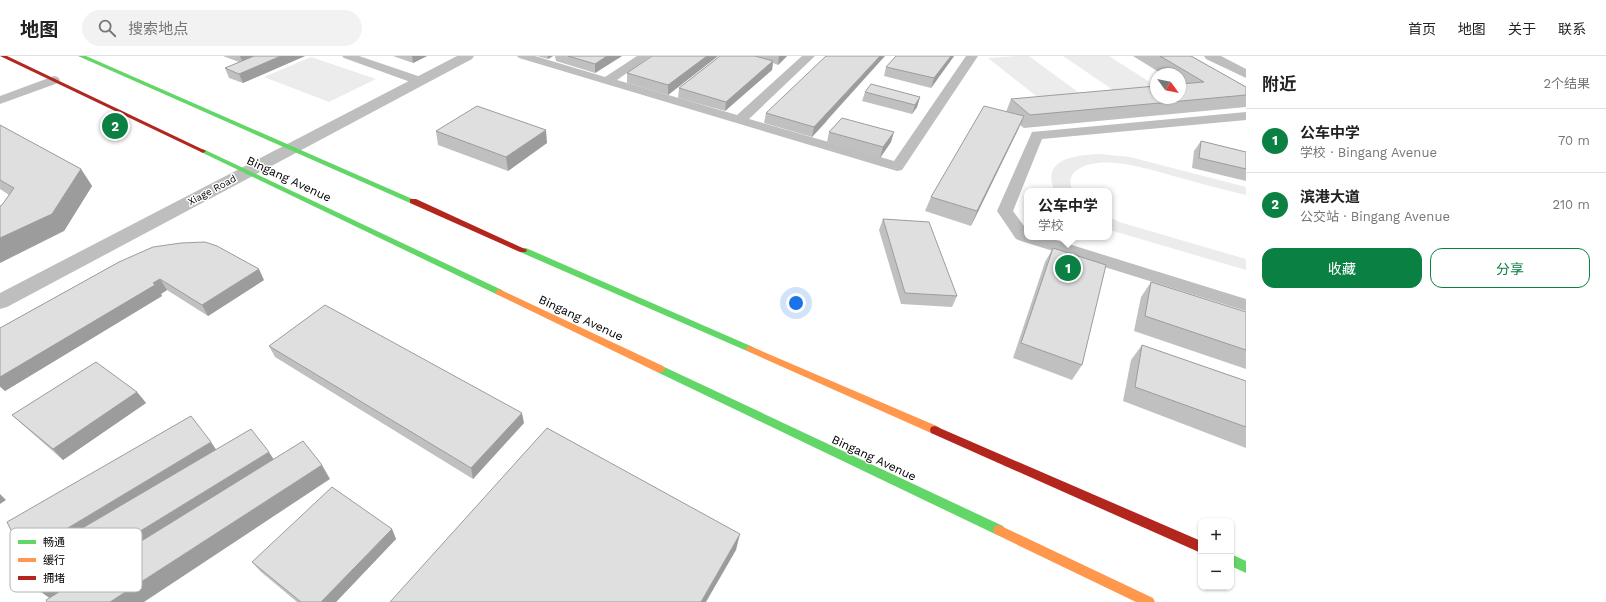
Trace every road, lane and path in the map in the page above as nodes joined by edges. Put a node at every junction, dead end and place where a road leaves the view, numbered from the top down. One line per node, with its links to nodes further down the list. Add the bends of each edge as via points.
1 (3, 56): 13 (main road, Bingang Avenue)
2 (81, 56): 19 (main road)
3 (348, 56): 14 (lane)
4 (467, 56): 14 (street, Xiage Road)
5 (523, 56): 15 (lane)
6 (645, 56): 15 (lane)
7 (809, 56): 18 (lane)
8 (972, 56): 18 (lane, via 897,168)
9 (1211, 56): 11 (street)
10 (1246, 62): 11 (street)
11 (1227, 64): 12 (street)
12 (1246, 74)
13 (54, 80): 16 (lane); 20 (main road, Bingang Avenue)
14 (420, 81): 19 (street, Xiage Road)
15 (608, 81): 18 (lane)
16 (0, 100)
17 (1246, 116): 21 (lane, via 1037,135 1005,211)
18 (739, 120)
19 (292, 148): 20 (street, Xiage Road); 25 (main road)
20 (247, 172): 23 (street, Xiage Road); 28 (main road, Bingang Avenue)
21 (1024, 236)
22 (1038, 240): 24 (lane)
23 (0, 302)
24 (1246, 305)
25 (1198, 546)
26 (1234, 561): 27 (main road)
27 (1246, 566)
28 (1149, 602)

